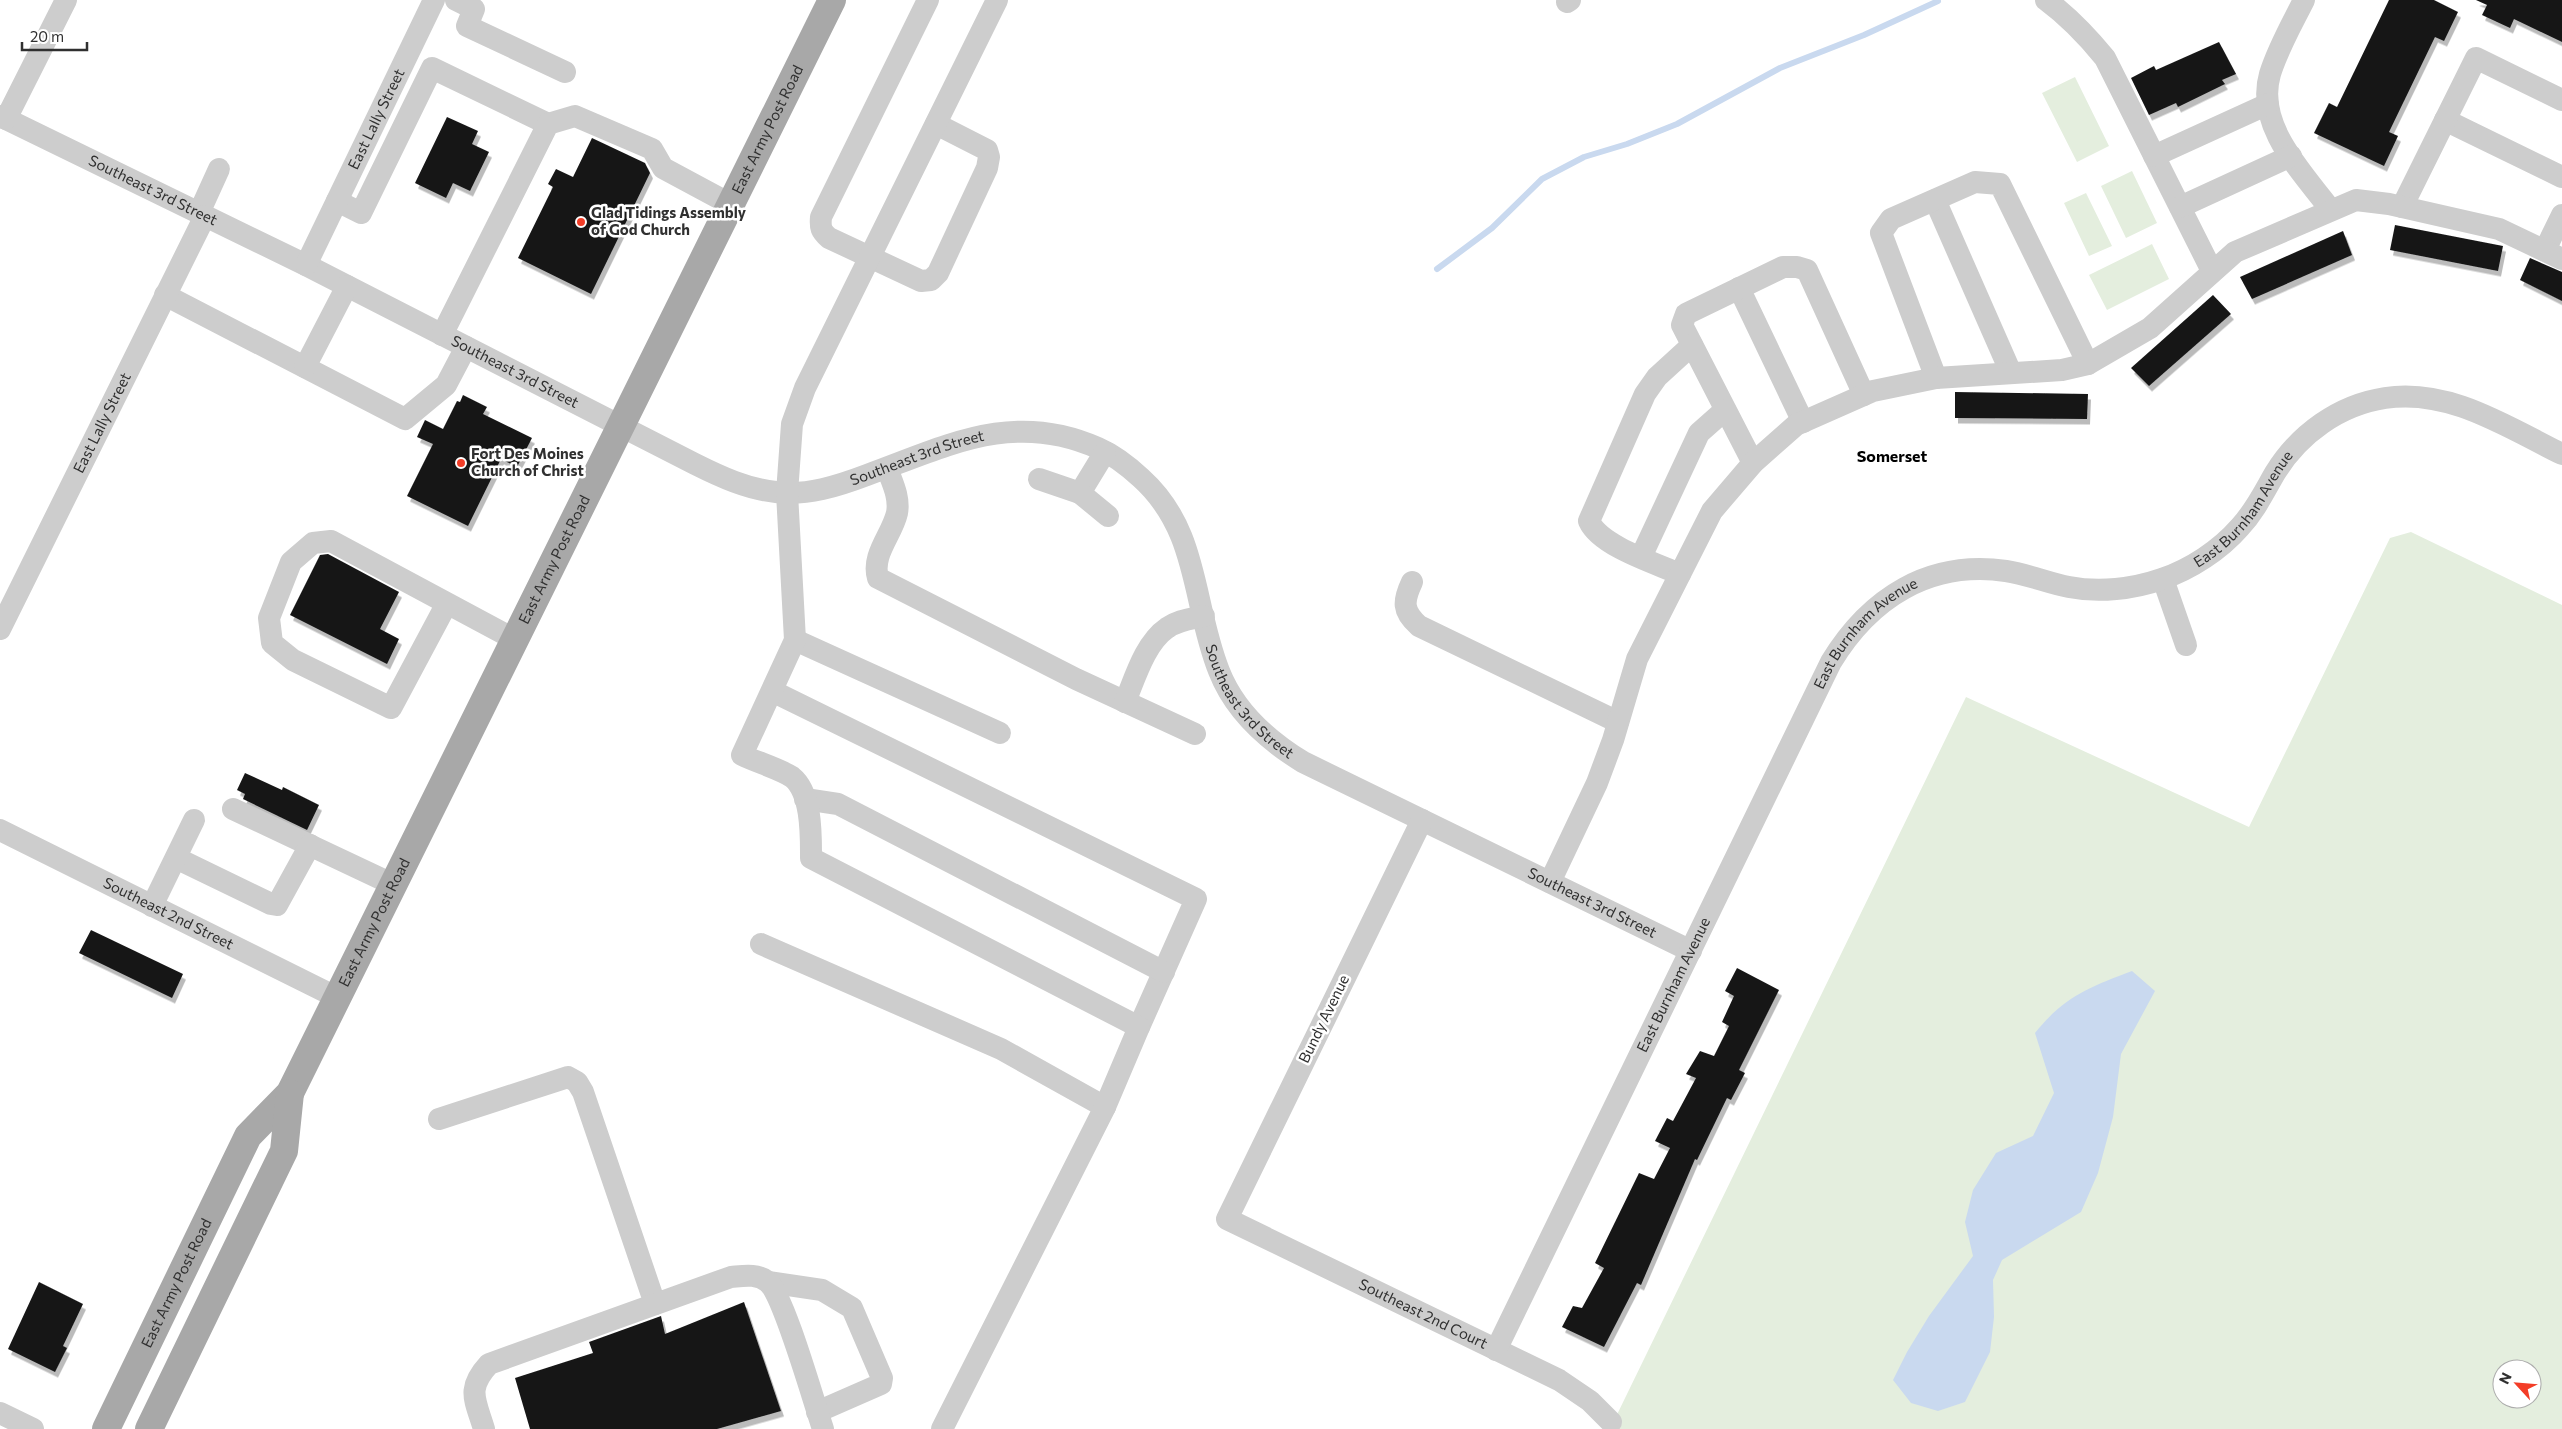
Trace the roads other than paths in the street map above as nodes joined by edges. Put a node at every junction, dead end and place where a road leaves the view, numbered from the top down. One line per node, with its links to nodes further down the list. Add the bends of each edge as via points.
1 (66, 0): 12 (street)
2 (434, 0): 21 (street, East Lally Street)
3 (456, 0): 9 (street, via 474,9 467,26)
4 (832, 0): 22 (main road, East Army Post Road)
5 (928, 0): 29 (street, via 822,217 822,232)
6 (997, 0): 15 (street)
7 (2046, 0): 16 (street, via 2088,37 2105,58)
8 (2304, 0): 11 (street, via 2269,76)
9 (566, 72)
10 (2562, 100): 13 (street, via 2476,58)
11 (2268, 104): 16 (street); 17 (street, via 2271,120)
12 (3, 118): 26 (street, Southeast 3rd Street)
13 (2445, 120): 19 (street); 24 (street)
14 (548, 124): 21 (street, via 432,68 361,213); 22 (street, via 575,116 652,149 663,168); 35 (street)
15 (936, 124): 29 (street); 29 (street, via 987,150 989,157 987,168 938,273 932,280 921,281)
16 (2154, 156): 23 (street)
17 (2291, 156): 23 (street); 25 (street)
18 (219, 169): 26 (street, East Lally Street)
19 (2562, 177)
20 (1935, 200): 38 (street, via 1975,182 2000,184); 40 (street); 41 (street, via 1891,219 1881,233)
21 (337, 201): 30 (street, East Lally Street)
22 (730, 204): 45 (main road, East Army Post Road)
23 (2180, 207): 31 (street)
24 (2402, 207): 25 (street, via 2356,200); 28 (street, via 2499,229)
25 (2330, 210): 31 (street, via 2235,252)
26 (202, 214): 30 (street, Southeast 3rd Street); 34 (street, East Lally Street)
27 (2562, 215): 28 (street)
28 (2553, 255)
29 (870, 259): 51 (street, via 805,388 792,424)
30 (306, 265): 32 (street, Southeast 3rd Street)
31 (2212, 271): 38 (street, via 2150,328)
32 (347, 286): 35 (street, Southeast 3rd Street); 39 (street)
33 (1740, 288): 36 (street, via 1686,314 1682,325); 42 (street, via 1783,267 1807,270); 44 (street)
34 (165, 295): 39 (street); 60 (street, East Lally Street)
35 (442, 335): 37 (street, Southeast 3rd Street)
36 (1692, 345): 43 (street); 54 (street, via 1657,377 1645,394 1589,521 1603,538)
37 (466, 346): 39 (street, via 446,385 405,419); 45 (street, Southeast 3rd Street)
38 (2088, 364): 40 (street, via 2062,370)
39 (305, 367)
40 (2011, 373): 41 (street)
41 (1936, 378): 42 (street)
42 (1864, 395): 44 (street)
43 (1725, 410): 48 (street); 54 (street, via 1699,433)
44 (1803, 422): 48 (street)
45 (620, 425): 51 (street, Southeast 3rd Street, via 723,478 750,488); 61 (main road, East Army Post Road)
46 (1105, 452): 49 (street, Southeast 3rd Street, via 1071,437 1040,431 1010,431 980,436); 52 (street); 59 (street, Southeast 3rd Street, via 1150,486 1169,511 1190,558)
47 (2562, 454): 56 (street, East Burnham Avenue, via 2444,400 2416,396 2359,404 2311,430 2287,457 2240,528 2218,548 2192,566)
48 (1753, 463): 55 (street, via 1712,511)
49 (887, 468): 51 (street, Southeast 3rd Street, via 842,484 806,492); 65 (street, via 896,493 897,512 876,564 878,578)
50 (1038, 480): 52 (street)
51 (787, 492): 62 (street)
52 (1080, 493): 53 (street)
53 (1108, 516)
54 (1641, 557): 55 (street)
55 (1680, 574): 66 (street, via 1637,659)
56 (2163, 579): 63 (street); 80 (street, East Burnham Avenue, via 2102,590 2070,588 2007,571 1978,569 1948,572 1918,581 1890,595 1866,614 1832,662)
57 (1412, 582): 66 (street, via 1404,599 1404,608 1419,626)
58 (446, 605): 58 (street, via 331,541 313,543 291,562 269,618 272,643 293,660 392,708); 61 (street)
59 (1204, 616): 65 (street, via 1166,628 1150,646); 72 (street, Southeast 3rd Street, via 1219,672 1253,725 1303,762)
60 (0, 629)
61 (514, 639): 77 (main road, East Army Post Road)
62 (795, 640): 64 (street); 67 (street)
63 (2186, 645)
64 (772, 691): 69 (street, via 742,755 792,778); 81 (street, via 1196,898)
65 (1125, 702): 68 (street)
66 (1618, 722): 76 (street, via 1597,783)
67 (1000, 734)
68 (1195, 734)
69 (805, 799): 81 (street, via 838,804); 83 (street, via 811,828 811,858)
70 (233, 809): 74 (street)
71 (194, 820): 75 (street)
72 (1422, 820): 76 (street, Southeast 3rd Street); 87 (street, Bundy Avenue)
73 (0, 830): 78 (street, Southeast 2nd Street)
74 (310, 845): 75 (street, via 277,904); 77 (street)
75 (176, 858): 78 (street)
76 (1550, 882): 80 (street, Southeast 3rd Street)
77 (392, 884): 82 (main road, East Army Post Road)
78 (152, 906): 82 (street, Southeast 2nd Street)
79 (760, 944): 85 (street, via 1001,1049)
80 (1691, 951): 90 (street, East Burnham Avenue)
81 (1164, 972): 83 (street)
82 (336, 997): 84 (main road, East Army Post Road)
83 (1139, 1027): 85 (street)
84 (290, 1093): 95 (main road, East Army Post Road, via 248,1136); 96 (main road, East Army Post Road, via 284,1151)
85 (1105, 1107): 98 (street)
86 (439, 1119): 89 (street, via 568,1077 577,1082)
87 (1227, 1219): 90 (street, Southeast 2nd Court)
88 (768, 1282): 89 (street, via 752,1275 731,1277); 92 (street, via 782,1306); 92 (street, via 822,1290 852,1308 882,1378 881,1384)
89 (655, 1304): 97 (street, via 489,1364 476,1377 474,1394)
90 (1496, 1350): 93 (street, Southeast 2nd Court, via 1559,1380 1590,1401)
91 (0, 1413): 94 (street)
92 (820, 1420)
93 (1611, 1422)
94 (33, 1429)
95 (106, 1429)
96 (149, 1429)
97 (484, 1429)
98 (942, 1429)

